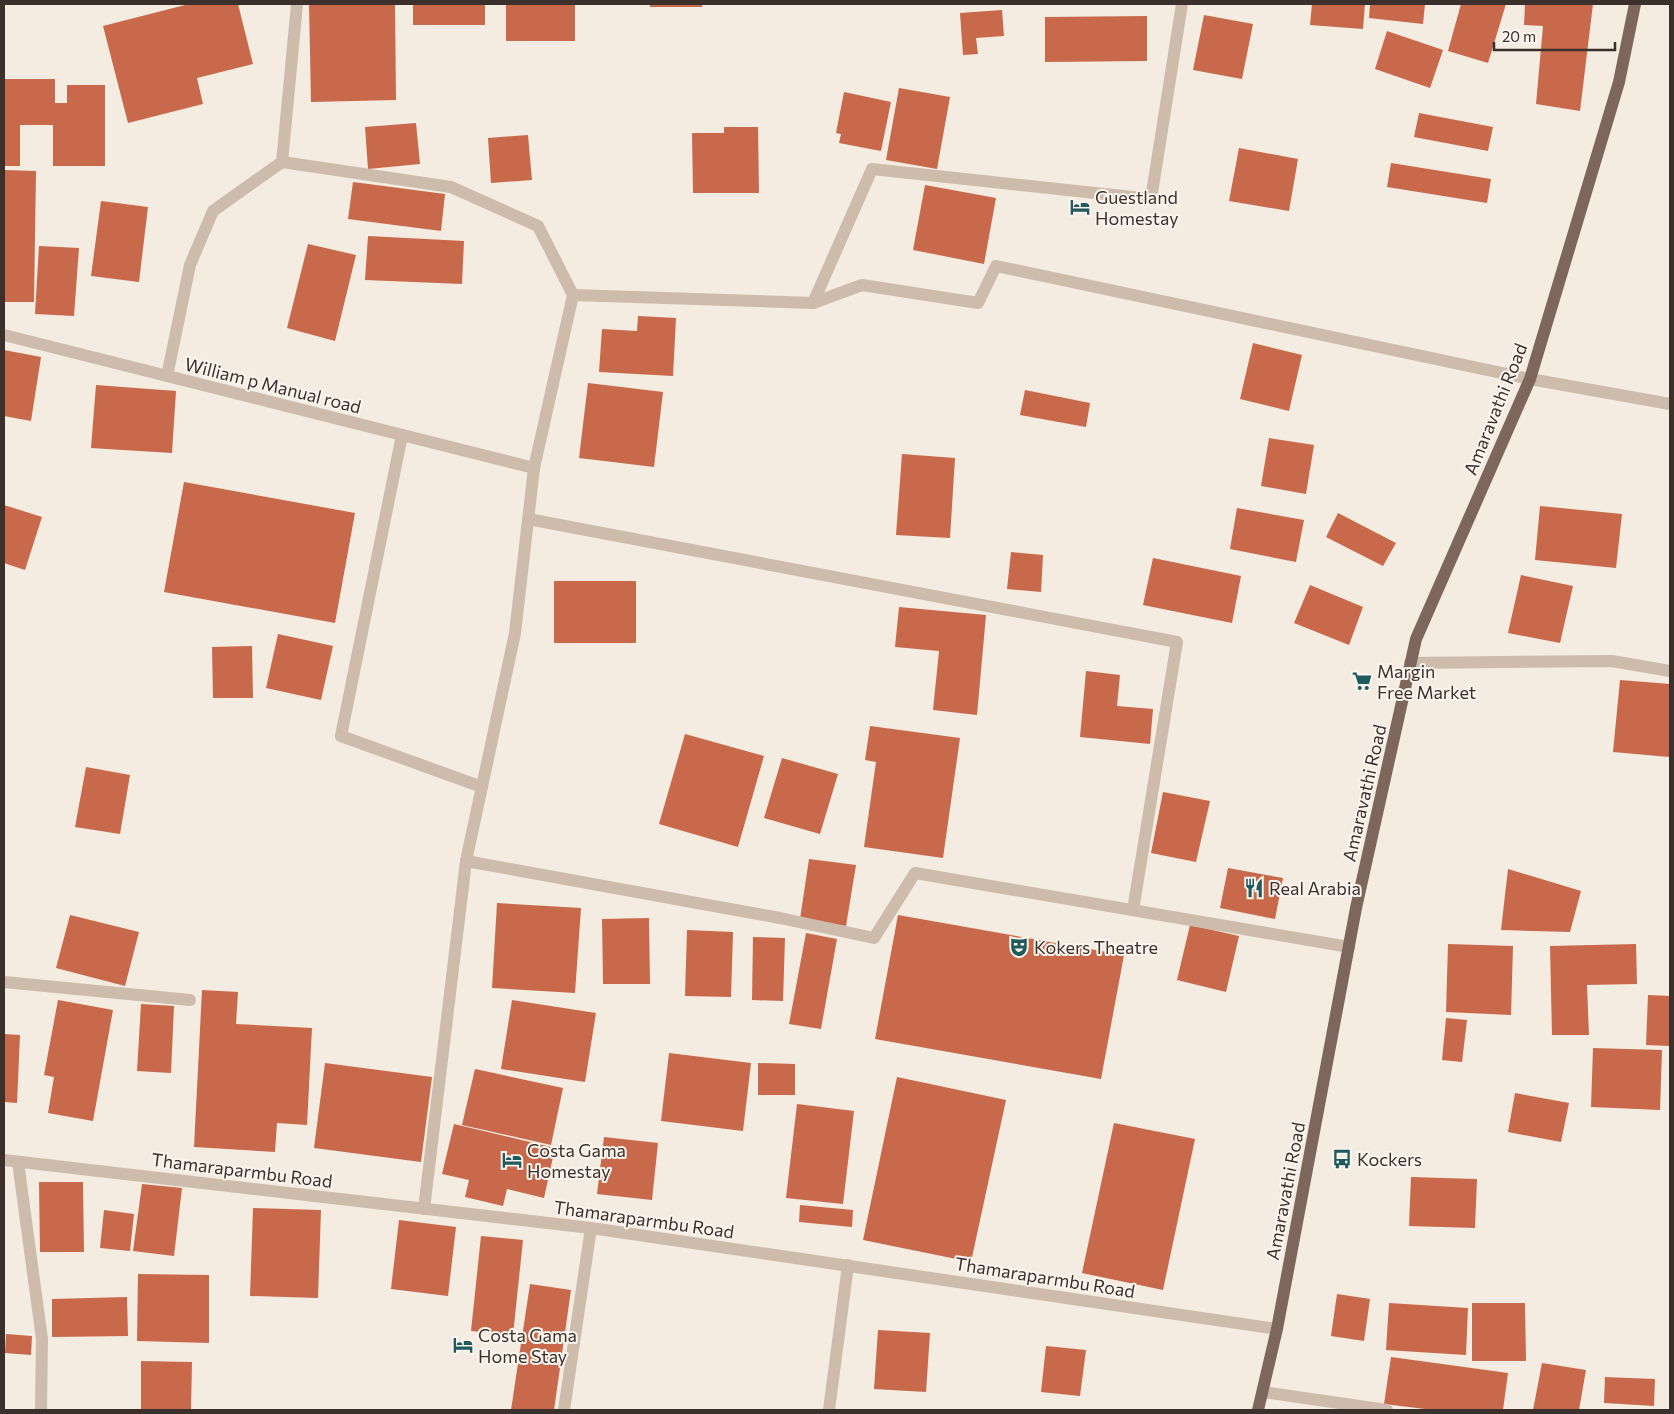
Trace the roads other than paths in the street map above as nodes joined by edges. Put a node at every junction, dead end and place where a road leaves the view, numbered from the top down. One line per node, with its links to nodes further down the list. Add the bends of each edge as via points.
1 (297, 4): 4 (street)
2 (1182, 4): 6 (street, via 1151,199 872,169)
3 (1635, 4): 9 (main road, Amaravathi Road, via 1619,82)
4 (282, 162): 5 (street, via 451,187 538,226); 8 (street, via 214,211 190,265)
5 (573, 295): 6 (street); 12 (street)
6 (813, 303): 9 (street, via 862,285 978,303 996,266)
7 (4, 335): 8 (street, William p Manual road)
8 (167, 376): 11 (street, William p Manual road)
9 (1530, 379): 10 (street); 14 (main road, Amaravathi Road, via 1416,639)
10 (1670, 404)
11 (402, 435): 12 (street, William p Manual road); 16 (street, via 341,736)
12 (534, 468): 13 (street)
13 (528, 519): 16 (street, via 515,633); 18 (street, via 1176,642)
14 (1410, 663): 15 (street, via 1612,661); 19 (main road, Amaravathi Road)
15 (1670, 671)
16 (482, 787): 17 (street)
17 (466, 861): 18 (street, via 874,938 915,873); 24 (street)
18 (1133, 910): 19 (street)
19 (1349, 947): 27 (main road, Amaravathi Road)
20 (4, 982): 21 (street)
21 (190, 1000)
22 (4, 1160): 23 (street, Thamaraparmbu Road)
23 (18, 1162): 24 (street, Thamaraparmbu Road); 29 (street, via 42,1339)
24 (424, 1209): 25 (street, Thamaraparmbu Road)
25 (591, 1228): 26 (street, Thamaraparmbu Road); 30 (street)
26 (848, 1265): 27 (street, Thamaraparmbu Road); 31 (street)
27 (1277, 1329): 28 (main road, Amaravathi Road)
28 (1263, 1392): 32 (main road, Amaravathi Road); 33 (street)
29 (41, 1410)
30 (564, 1410)
31 (829, 1410)
32 (1258, 1410)
33 (1387, 1410)

